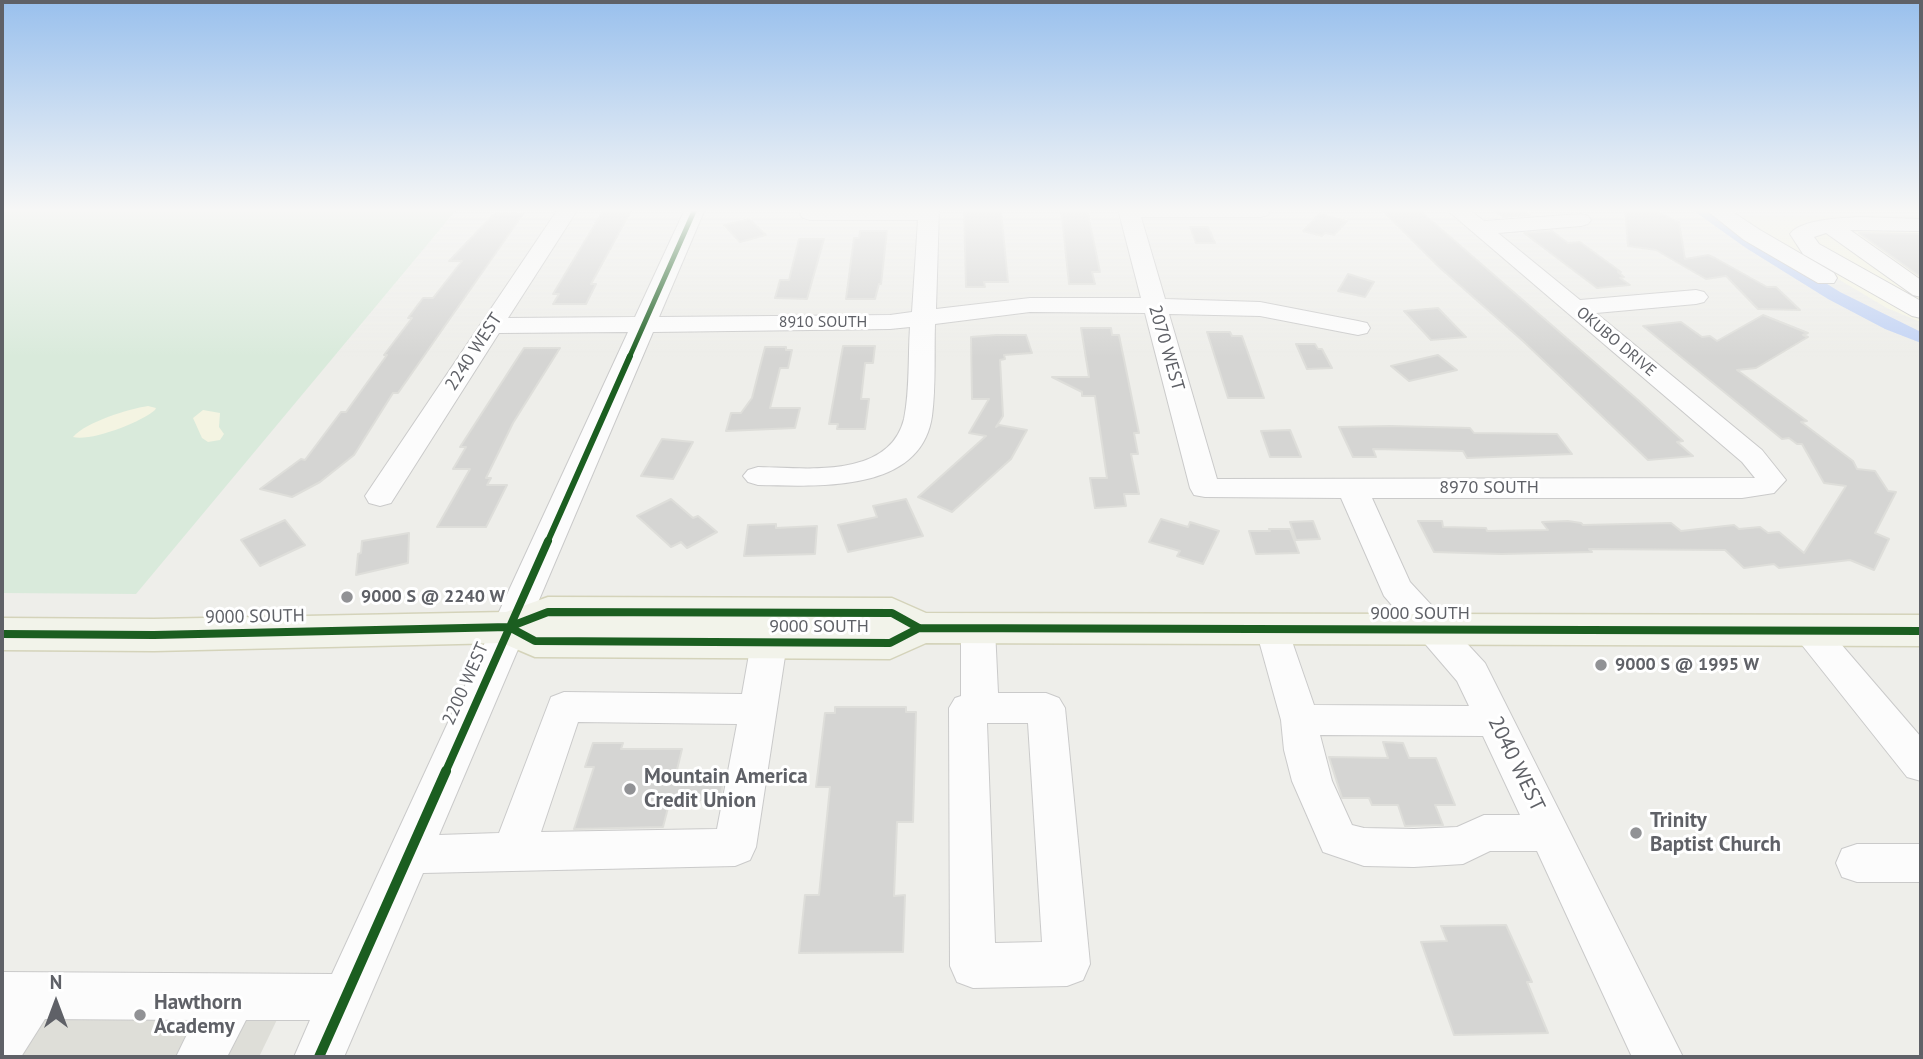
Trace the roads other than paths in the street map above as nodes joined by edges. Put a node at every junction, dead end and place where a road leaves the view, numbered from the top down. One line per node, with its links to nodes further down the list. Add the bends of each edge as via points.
1 (535, 258): 16 (street, 2240 WEST)
2 (673, 258): 15 (street, 2200 WEST)
3 (926, 258): 14 (street)
4 (1141, 258): 11 (street, 2070 WEST)
5 (1517, 258): 12 (street, OKUBO DRIVE)
6 (1793, 258): 18 (street)
7 (1827, 258): 13 (street)
8 (1876, 258): 9 (street)
9 (1921, 290)
10 (1696, 297): 12 (street)
11 (1155, 307): 14 (street, 8910 SOUTH, via 1030,305); 17 (street, 8910 SOUTH, via 1259,309); 22 (street, 2070 WEST)
12 (1576, 308): 20 (street, OKUBO DRIVE, via 1752,456)
13 (1921, 311)
14 (923, 320): 15 (street, 8910 SOUTH); 19 (street, via 916,433 900,454 863,471 837,475)
15 (643, 324): 16 (street, 8910 SOUTH); 24 (street, 2200 WEST)
16 (491, 326): 23 (street, 2240 WEST)
17 (1358, 328)
18 (1921, 329)
19 (758, 475)
20 (1771, 480): 21 (street, 8970 SOUTH, via 1742,489)
21 (1352, 487): 22 (street, 8970 SOUTH); 28 (street, 2040 WEST, via 1396,588)
22 (1205, 488)
23 (380, 496)
24 (509, 627): 25 (main road, 9000 SOUTH, via 548,612 659,612 892,613); 30 (main road, 9000 SOUTH); 32 (main road, 9000 SOUTH, via 535,641); 40 (street, 2200 WEST)
25 (919, 628): 26 (main road, 9000 SOUTH); 32 (main road, 9000 SOUTH, via 890,643)
26 (978, 629): 27 (main road, 9000 SOUTH); 33 (street)
27 (1273, 630): 28 (main road, 9000 SOUTH); 35 (street)
28 (1432, 630): 29 (main road, 9000 SOUTH); 36 (street, 2040 WEST, via 1472,673)
29 (1810, 631): 31 (main road, 9000 SOUTH); 37 (street)
30 (2, 634)
31 (1917, 636)
32 (769, 643): 34 (street)
33 (980, 708): 33 (street, via 968,708 973,966 1068,964 1046,708)
34 (758, 709): 39 (street, via 564,707); 39 (street, via 735,847)
35 (1300, 720): 36 (street); 38 (street, via 1307,761 1338,839 1364,847 1463,845 1484,833)
36 (1494, 721): 38 (street, 2040 WEST)
37 (1921, 765)
38 (1550, 833): 49 (street, 2040 WEST)
39 (514, 850): 40 (street)
40 (408, 854): 45 (street, 2200 WEST)
41 (1857, 863): 42 (street)
42 (1921, 863)
43 (17, 995): 44 (street); 46 (street)
44 (233, 996): 45 (street); 47 (street)
45 (345, 997): 48 (street, 2200 WEST)
46 (2, 1043)
47 (201, 1057)
48 (319, 1057)
49 (1658, 1057)

